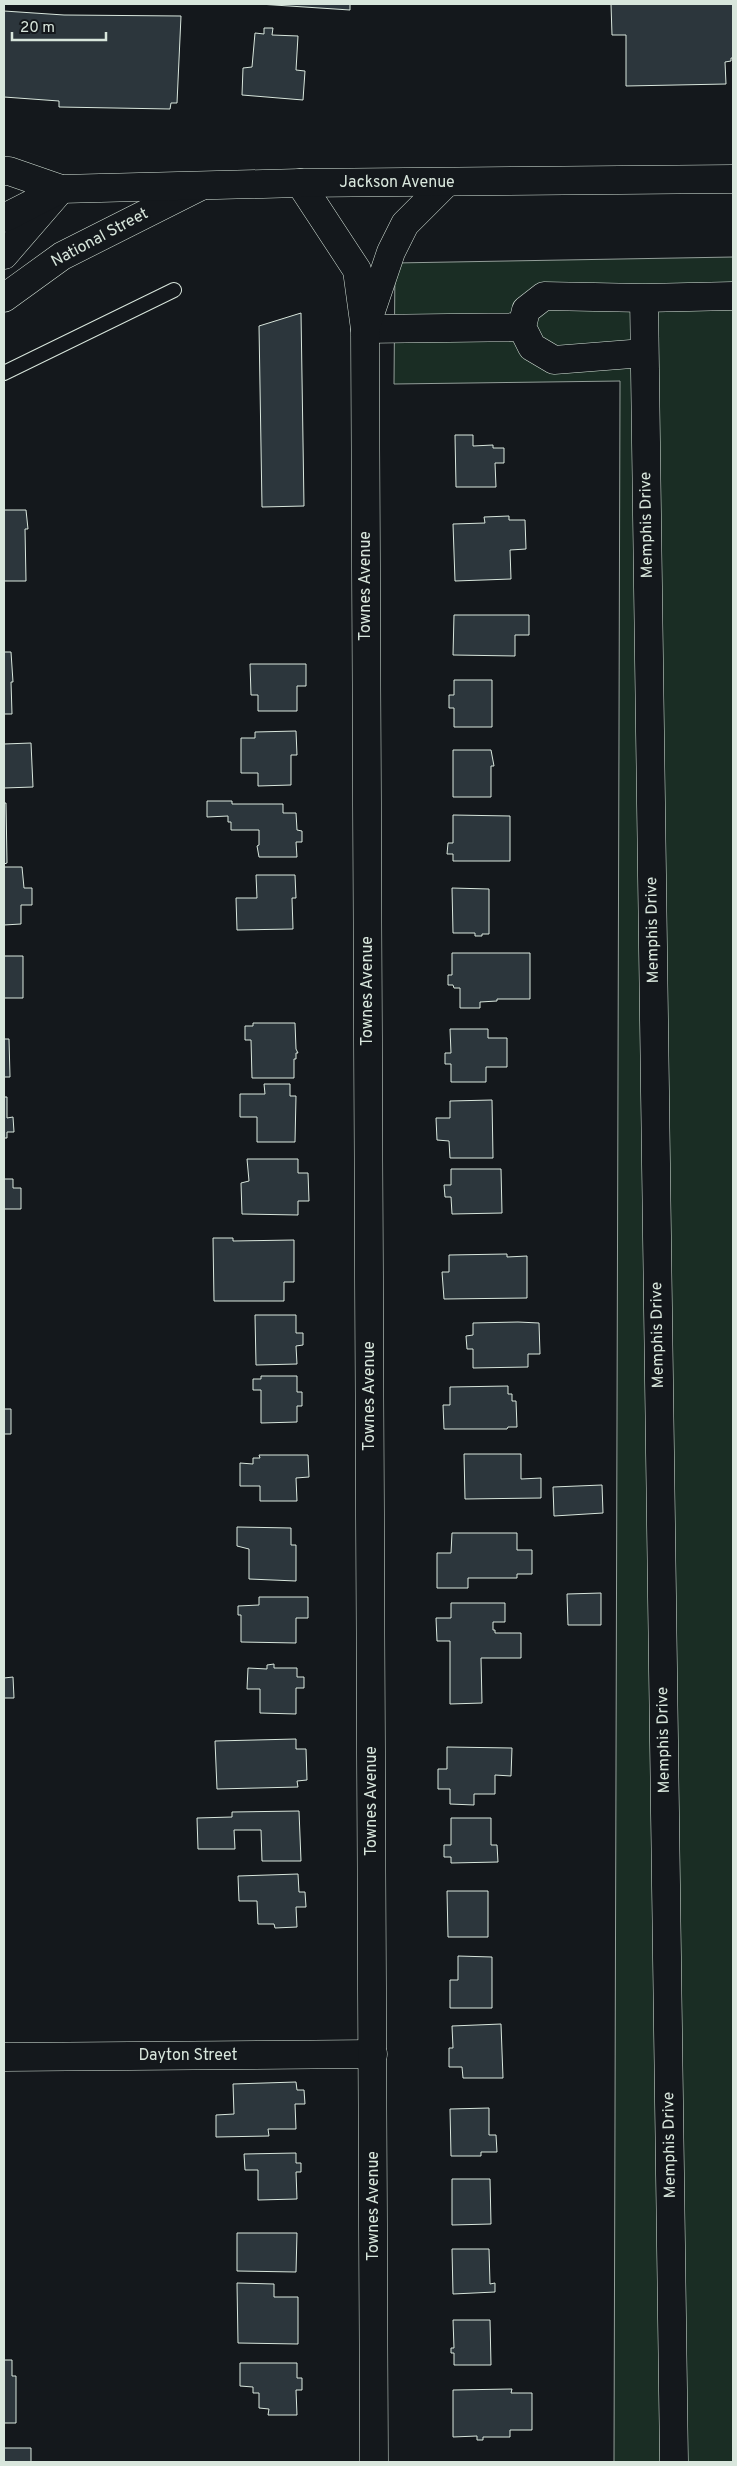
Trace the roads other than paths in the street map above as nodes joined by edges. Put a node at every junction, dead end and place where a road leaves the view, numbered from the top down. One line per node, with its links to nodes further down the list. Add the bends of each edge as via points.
1 (4, 171): 6 (street, Jackson Avenue)
2 (733, 179): 4 (street, Jackson Avenue)
3 (300, 183): 4 (street, Jackson Avenue); 5 (street, Jackson Avenue); 14 (street, Townes Avenue, via 357,270)
4 (446, 183): 14 (street, Townes Avenue, via 405,224 391,252)
5 (200, 186): 6 (street, Jackson Avenue); 11 (street, National Street, via 62,256)
6 (61, 189): 7 (street, Jackson Avenue); 8 (street)
7 (4, 218)
8 (4, 255)
9 (174, 290): 16 (lane)
10 (733, 296): 12 (street)
11 (4, 298)
12 (644, 298): 13 (street, via 544,296 526,310); 15 (street, Memphis Drive)
13 (522, 327): 14 (street); 15 (street, via 532,347 554,360)
14 (365, 329): 17 (street, Townes Avenue)
15 (644, 353): 20 (street, Memphis Drive)
16 (4, 373)
17 (373, 2054): 18 (street, Dayton Street); 19 (street, Townes Avenue)
18 (4, 2057)
19 (374, 2462)
20 (674, 2462)

